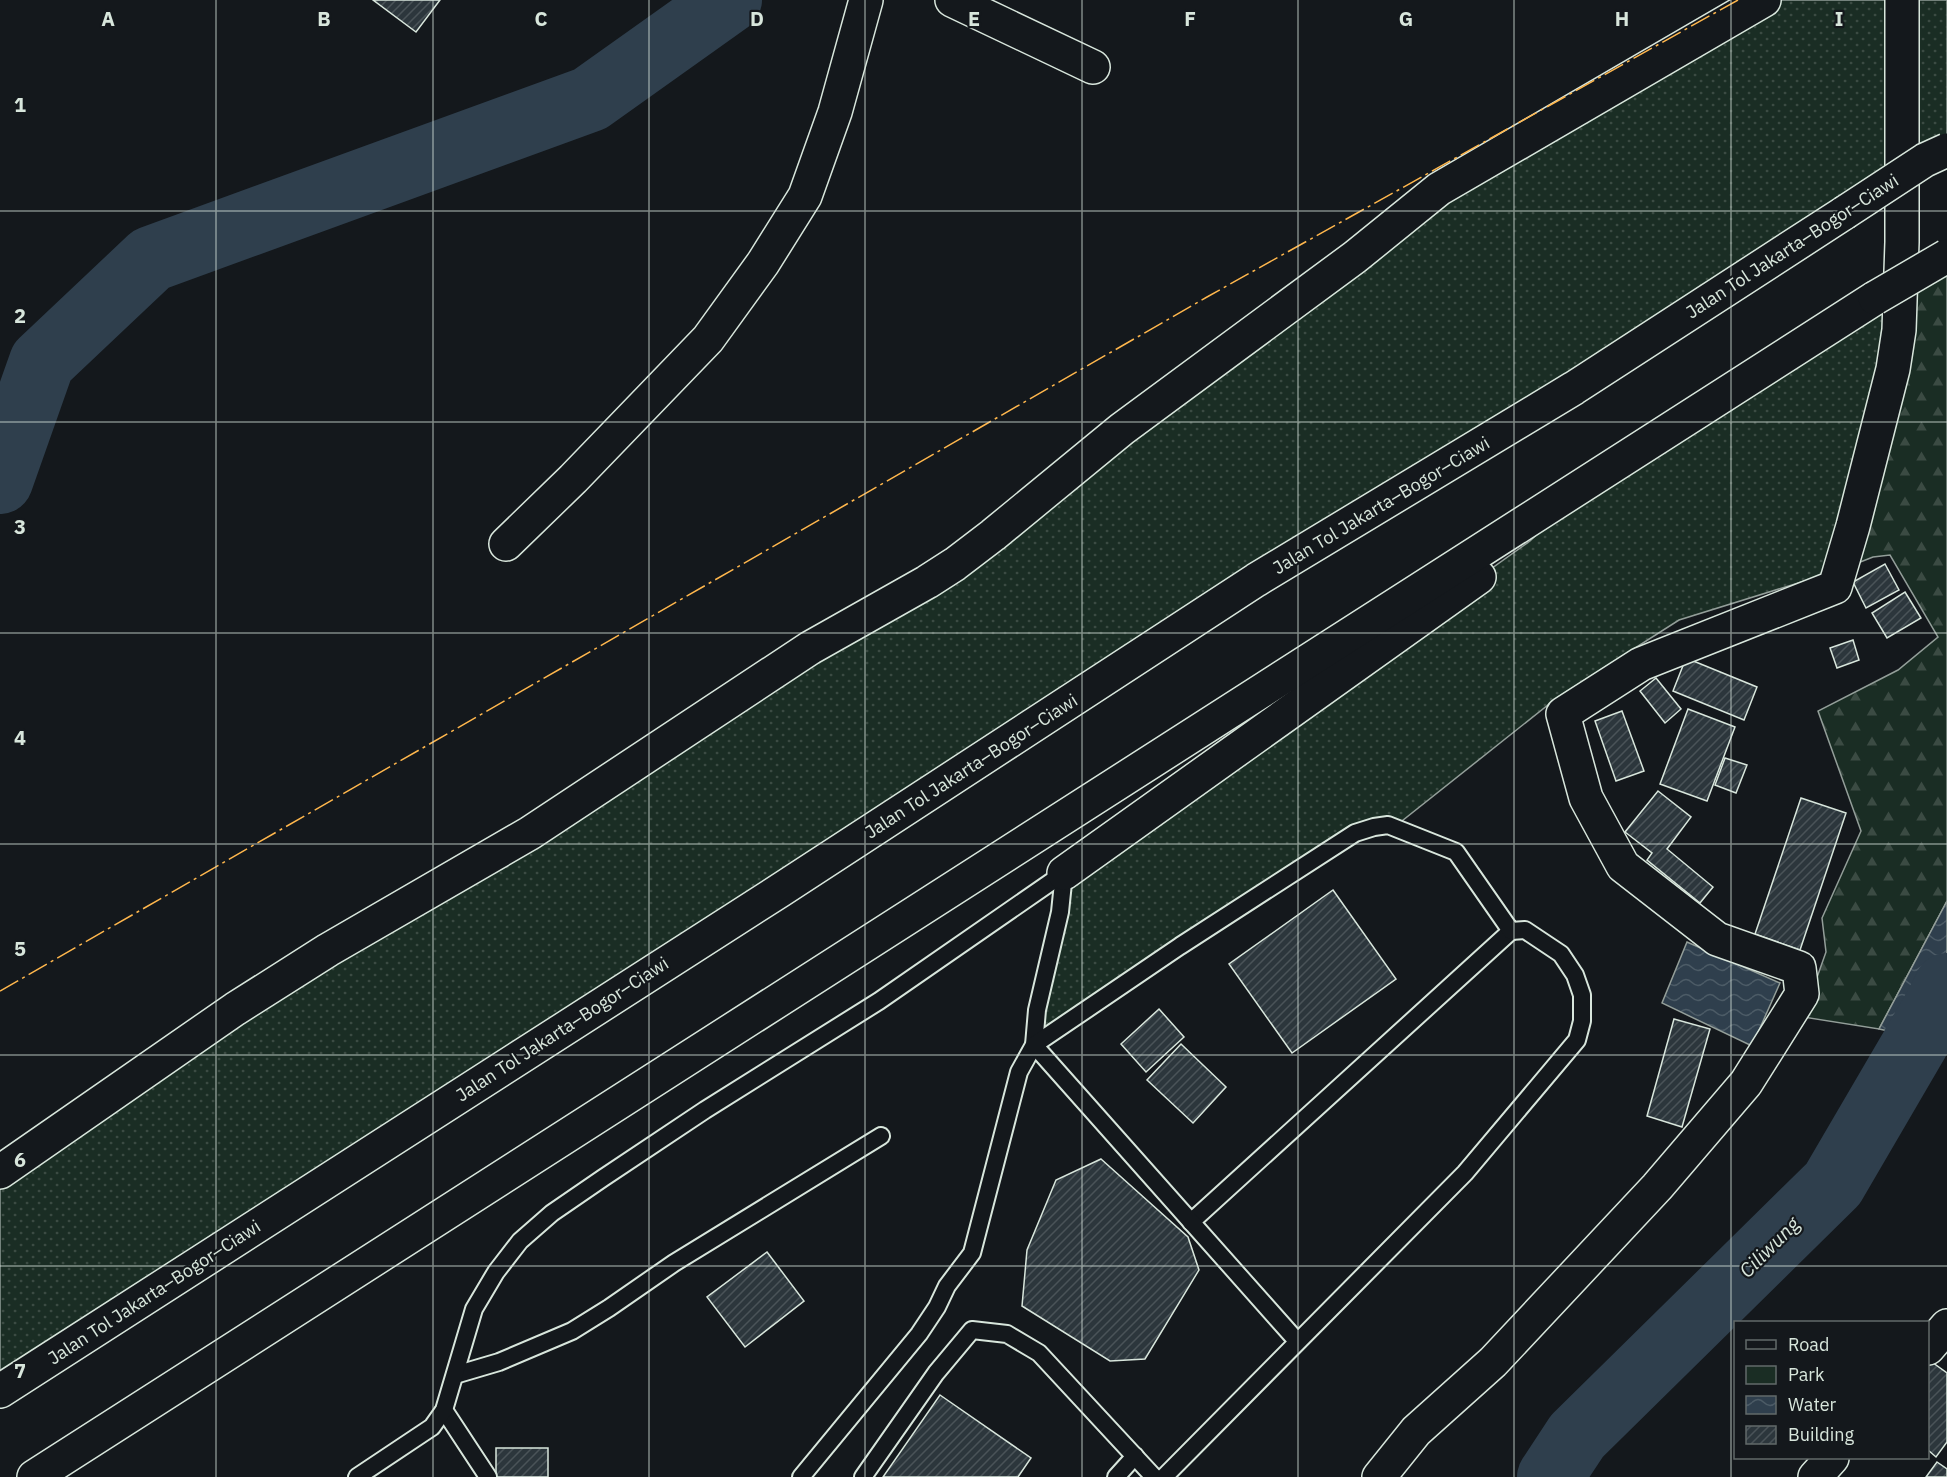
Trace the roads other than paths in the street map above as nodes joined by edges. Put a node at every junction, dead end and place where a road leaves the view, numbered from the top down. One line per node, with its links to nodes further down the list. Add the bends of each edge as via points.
1 (866, 0): 9 (main road, via 835,112 805,196 763,263 708,339)
2 (952, 0): 5 (main road)
3 (1764, 0): 14 (main road, via 1439,189 1355,257 1122,429 955,564 810,648 530,833 328,950 235,1009)
4 (1902, 0): 32 (main road, via 1899,330 1893,369 1835,587 1641,664 1563,714 1586,798 1623,866 1718,939 1799,968 1802,994 1746,1083 1657,1187 1493,1362 1416,1431)
5 (1093, 66)
6 (1947, 150): 20 (main road, Jalan Tol Jakarta–Bogor–Ciawi, bridge, via 1924,160 1574,388 1256,579)
7 (1947, 256): 8 (main road, bridge)
8 (1580, 488): 10 (main road, via 1530,541); 25 (main road)
9 (506, 544)
10 (1064, 873): 12 (lane, via 1060,912 1037,1010); 19 (lane, via 879,1000 552,1213 520,1241 496,1272 474,1309)
11 (1511, 931): 12 (lane, via 1456,852 1388,825 1374,826 1355,833); 15 (lane); 17 (lane, via 1525,930 1561,954 1575,975 1582,995 1577,1040 1465,1173)
12 (1034, 1045): 15 (lane); 27 (lane, via 1019,1072 972,1253 919,1334)
13 (881, 1136): 19 (lane, via 572,1330 499,1362)
14 (0, 1172)
15 (1191, 1222): 17 (lane)
16 (1947, 1326): 18 (main road)
17 (1297, 1341): 31 (lane)
18 (1929, 1347)
19 (455, 1375): 21 (lane)
20 (0, 1391)
21 (444, 1410): 24 (lane, via 432,1426); 26 (lane)
22 (1135, 1456): 28 (lane, via 1039,1353 1007,1334 972,1330 936,1372); 29 (lane); 30 (lane)
23 (1831, 1459): 33 (main road)
24 (367, 1475)
25 (34, 1477)
26 (488, 1477)
27 (801, 1477)
28 (863, 1477)
29 (1116, 1477)
30 (1154, 1477)
31 (1164, 1477)
32 (1379, 1477)
33 (1815, 1477)

